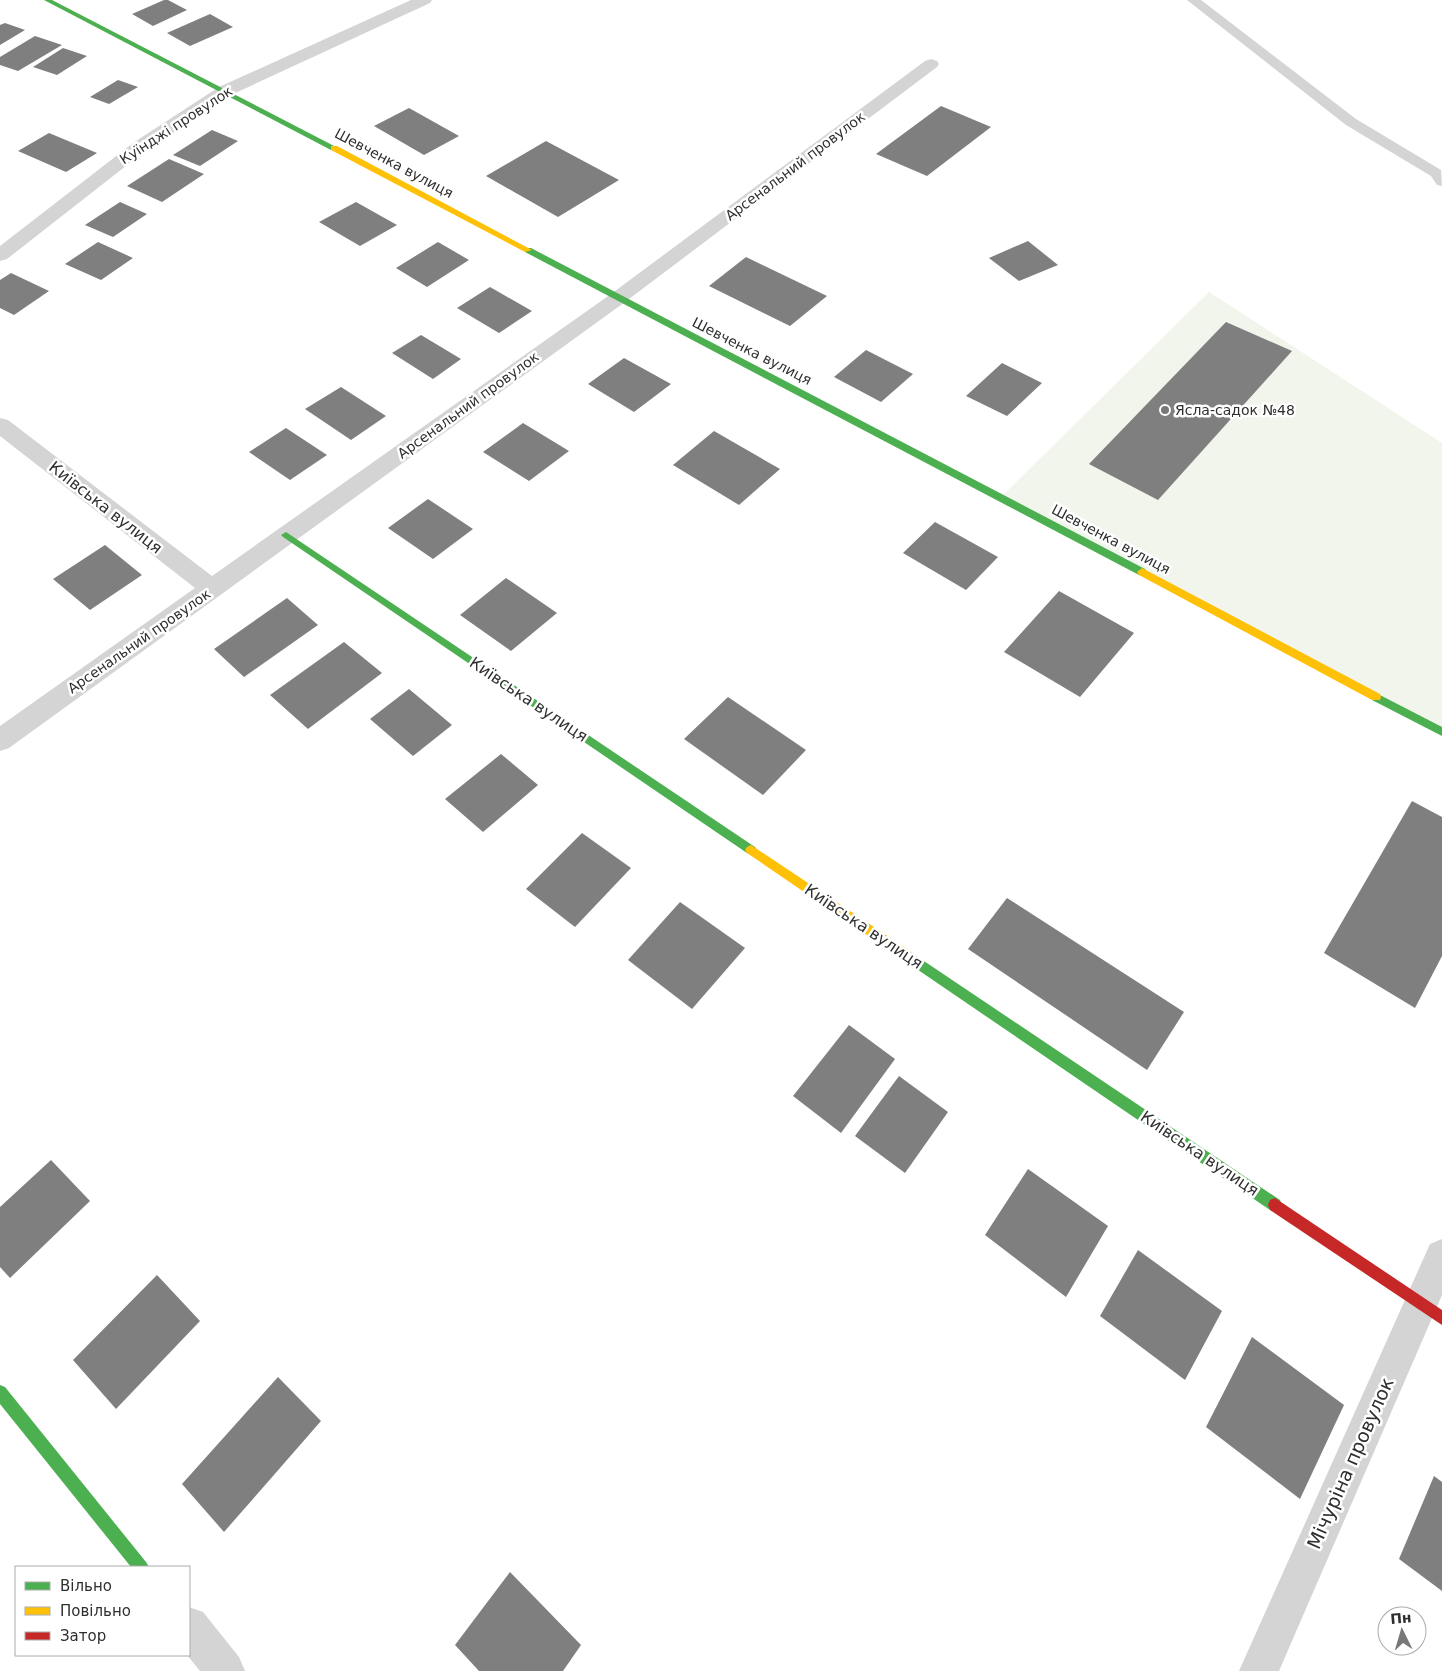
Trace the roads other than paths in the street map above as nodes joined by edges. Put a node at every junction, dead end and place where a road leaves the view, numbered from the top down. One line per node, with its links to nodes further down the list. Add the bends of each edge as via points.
1 (47, 0): 5 (street, Шевченка вулиця)
2 (424, 0): 5 (street, Куїнджі провулок)
3 (1193, 0): 6 (lane, via 1351,122 1436,173)
4 (931, 64): 8 (street, Арсенальний провулок)
5 (225, 91): 7 (street, Куїнджі провулок, via 139,147); 8 (street, Шевченка вулиця)
6 (1442, 182)
7 (0, 255)
8 (618, 298): 10 (street, Арсенальний провулок); 12 (street, Шевченка вулиця)
9 (0, 425): 11 (street, Київська вулиця)
10 (286, 535): 11 (street, Арсенальний провулок); 15 (street, Київська вулиця)
11 (213, 589): 13 (street, Арсенальний провулок)
12 (1442, 732)
13 (0, 740)
14 (1442, 1256): 15 (street, Мічуріна провулок)
15 (1431, 1310): 20 (street, Мічуріна провулок)
16 (0, 1392): 17 (street)
17 (141, 1566)
18 (190, 1627): 19 (street)
19 (226, 1671)
20 (1259, 1671)

